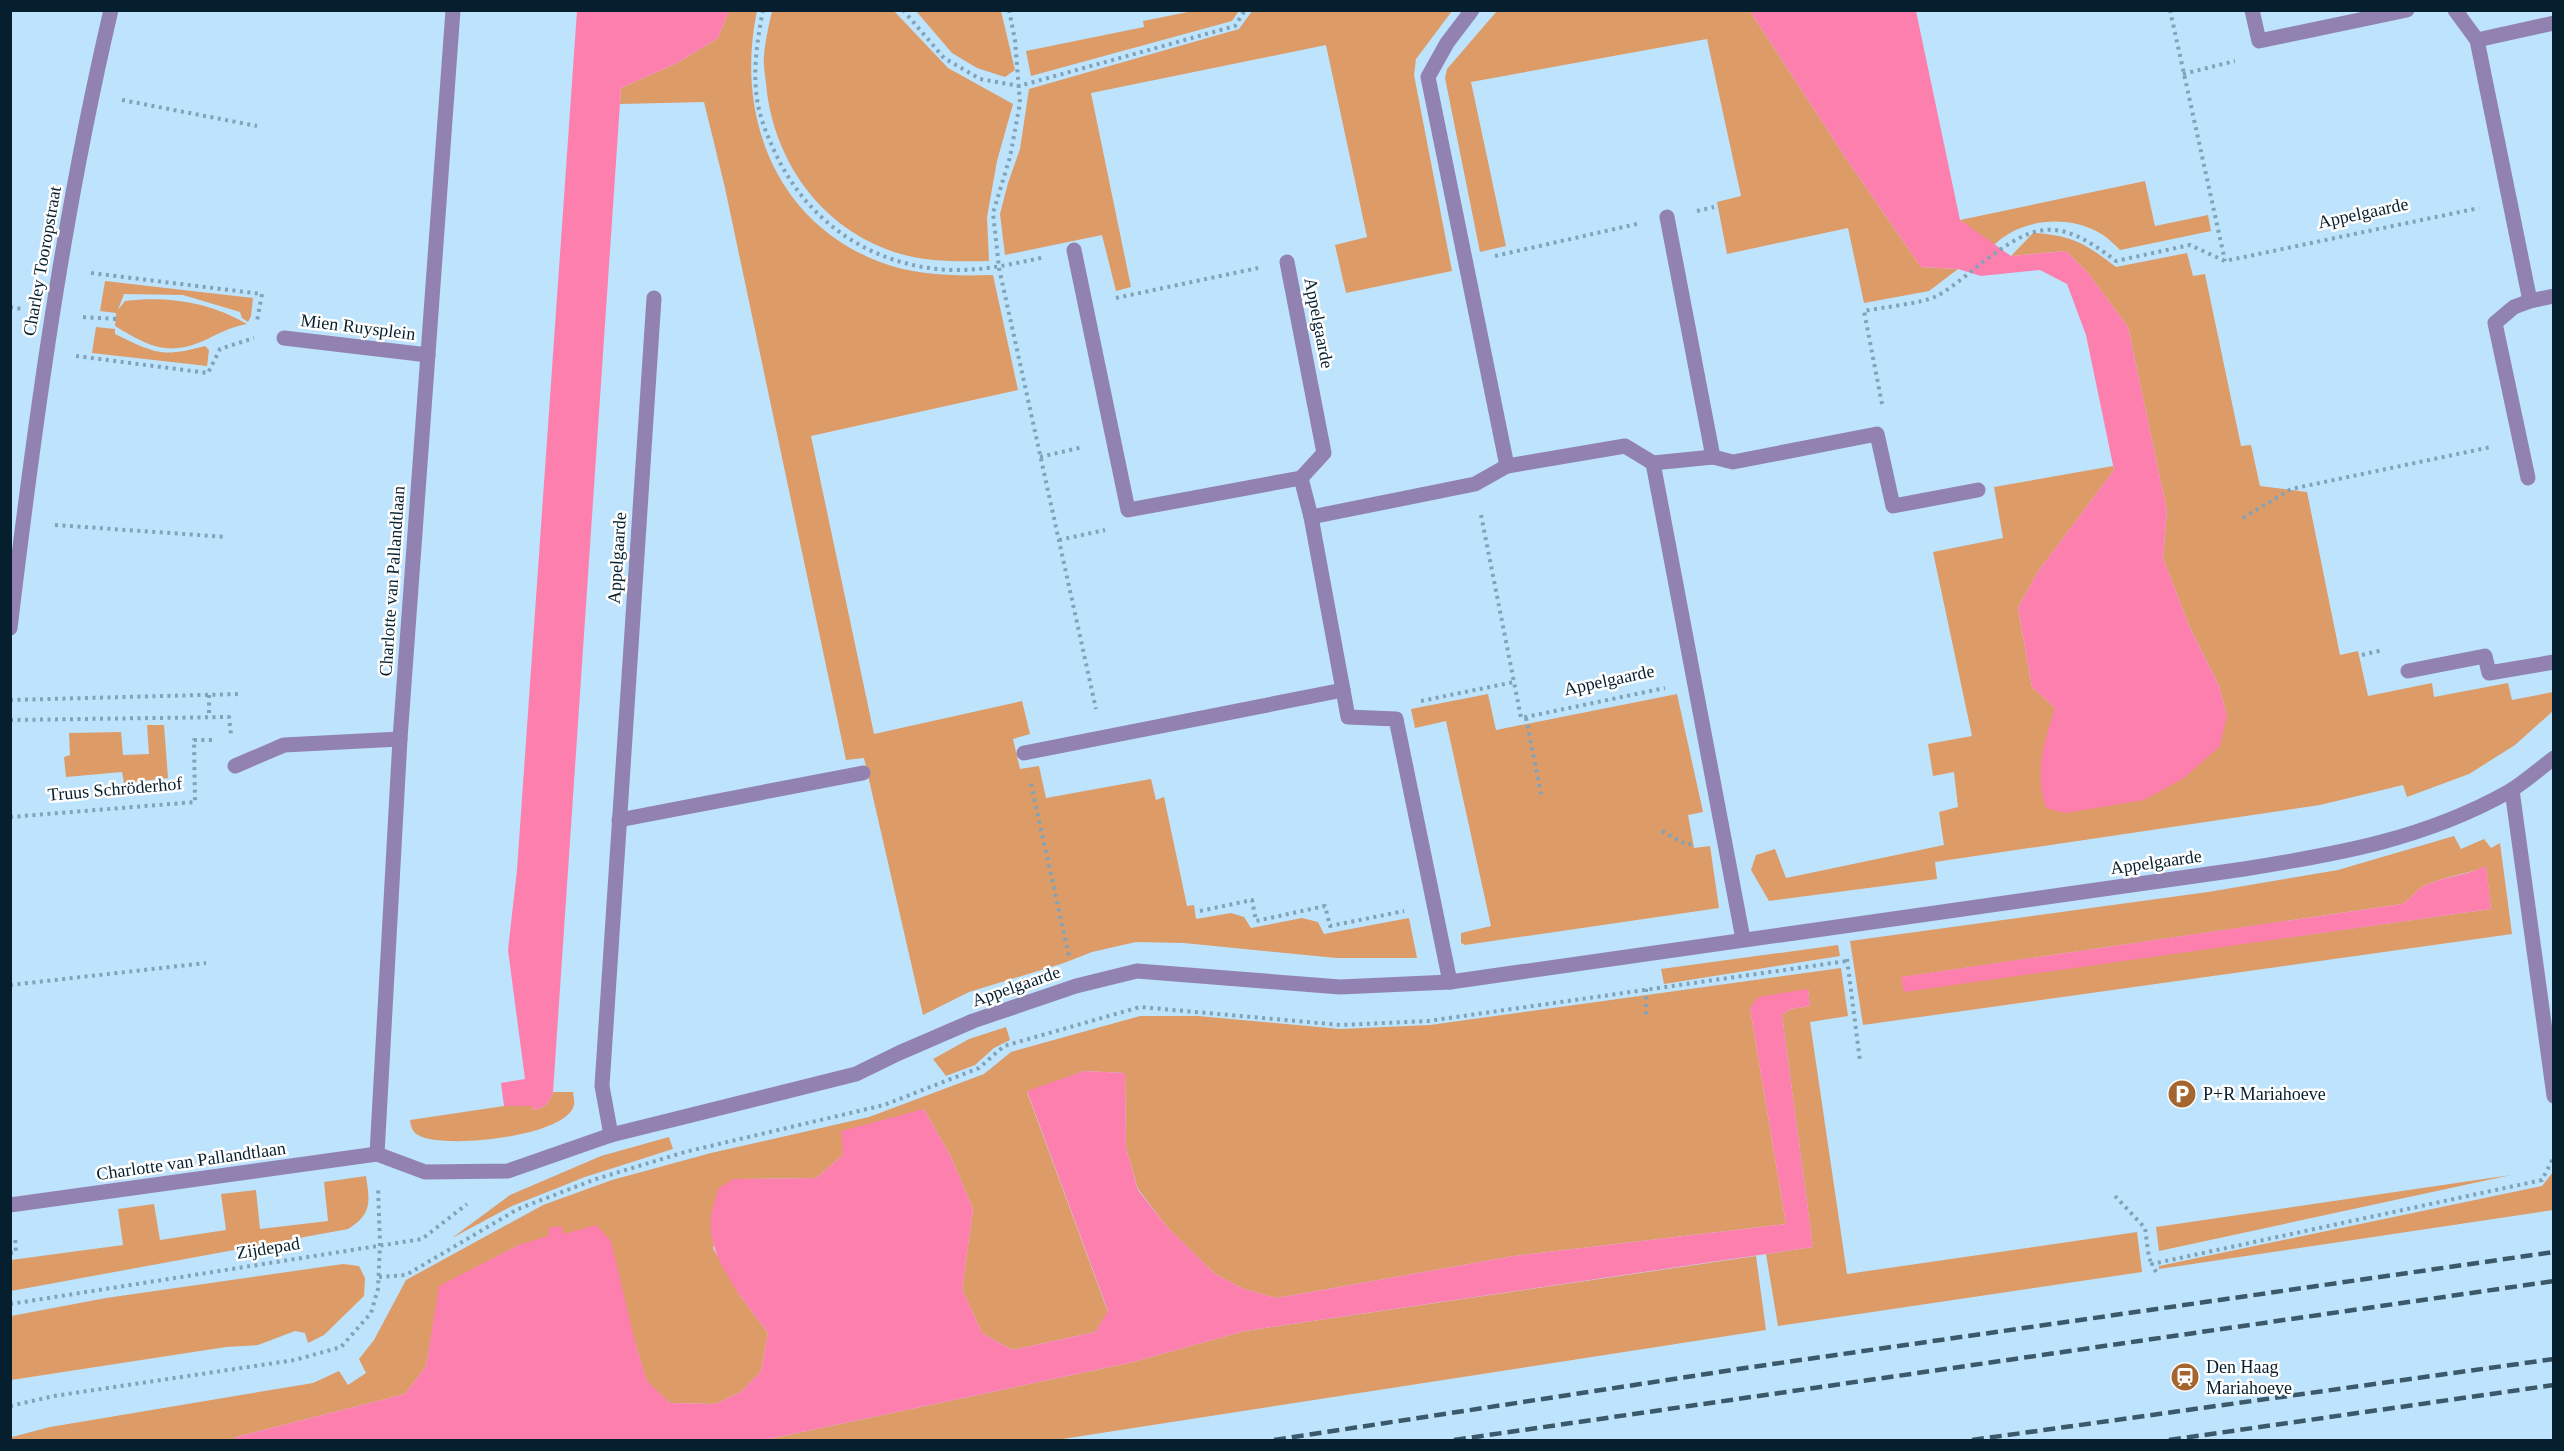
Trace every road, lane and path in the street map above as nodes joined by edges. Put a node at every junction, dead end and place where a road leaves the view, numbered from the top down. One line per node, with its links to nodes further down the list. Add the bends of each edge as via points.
1 (111, 10): 17 (street, Charley Tooropstraat)
2 (453, 10): 34 (street, Charlotte van Pallandtlaan)
3 (763, 10): 26 (path, via 755,73 758,107 783,171 804,201 854,243 883,256 950,270)
4 (903, 10): 16 (path, via 944,58 980,79)
5 (1009, 10): 16 (path)
6 (1245, 10): 16 (path, via 1234,26)
7 (1472, 10): 25 (street, via 1428,76)
8 (2170, 10): 15 (path)
9 (2252, 10): 14 (street)
10 (2407, 10): 14 (street)
11 (2455, 10): 13 (street)
12 (2553, 23): 13 (street)
13 (2477, 40): 19 (street)
14 (2259, 41): 15 (path, via 2243,59)
15 (2183, 74): 23 (path)
16 (1019, 86): 26 (path, via 1020,103 1010,157 993,213)
17 (91, 94): 18 (path); 27 (street, Charley Tooropstraat)
18 (257, 126)
19 (2509, 202): 23 (path, Appelgaarde); 30 (street)
20 (1714, 207): 21 (path)
21 (1667, 217): 25 (path); 39 (street)
22 (1074, 250): 26 (path); 31 (street)
23 (2225, 261): 35 (path, via 2190,245 2116,261 2089,240 2059,230 2033,230 2006,244 1936,297 1864,311 1885,416)
24 (1287, 262): 31 (path, Appelgaarde); 42 (street, Appelgaarde, via 1324,453)
25 (1465, 263): 41 (street)
26 (999, 268): 38 (path)
27 (59, 269): 33 (street, Charley Tooropstraat); 33 (path, via 261,294 254,338 220,349 208,373)
28 (2553, 296): 30 (street)
29 (654, 298): 74 (street, Appelgaarde)
30 (2530, 301): 37 (street, via 2514,307 2495,323)
31 (1086, 305): 36 (street)
32 (284, 338): 34 (street, Mien Ruysplein)
33 (46, 352): 49 (street, Charley Tooropstraat)
34 (428, 355): 66 (street, Charlotte van Pallandtlaan)
35 (1876, 434): 39 (street, via 1733,462); 45 (street, via 1893,506)
36 (1114, 440): 38 (path); 46 (street)
37 (2520, 441): 43 (street); 48 (path, via 2291,489)
38 (1040, 457): 51 (path)
39 (1713, 457): 40 (street)
40 (1653, 463): 41 (street, via 1625,446); 55 (street)
41 (1507, 466): 44 (street)
42 (1301, 478): 46 (street); 47 (street)
43 (2528, 478)
44 (1475, 484): 47 (street); 56 (path)
45 (1978, 490)
46 (1128, 510): 51 (path, via 1112,528)
47 (1311, 517): 57 (street)
48 (2243, 518)
49 (23, 523): 50 (path); 52 (street, Charley Tooropstraat)
50 (227, 537)
51 (1059, 540): 65 (path)
52 (10, 628)
53 (2553, 662): 54 (street, via 2488,673 2485,656)
54 (2409, 671)
55 (1695, 681): 63 (path, Appelgaarde); 78 (street)
56 (1514, 682): 61 (path); 63 (path, via 1521,718)
57 (1343, 690): 65 (street); 75 (street, via 1348,717 1396,719)
58 (240, 694): 59 (path)
59 (209, 695): 60 (path); 62 (path)
60 (10, 700)
61 (1415, 703)
62 (209, 717): 64 (path); 73 (path, Truus Schröderhof, via 228,717 232,740 194,740 195,802)
63 (1526, 718): 72 (path)
64 (10, 720)
65 (1101, 738): 67 (street)
66 (400, 739): 69 (street, via 284,745); 87 (street, Charlotte van Pallandtlaan)
67 (1024, 753): 83 (path)
68 (2553, 758): 71 (street, Appelgaarde)
69 (235, 766)
70 (863, 773): 74 (street)
71 (2512, 790): 77 (street, Appelgaarde, via 2434,827 2343,853); 85 (street)
72 (1541, 794)
73 (10, 817)
74 (619, 820): 86 (street, Appelgaarde, via 602,1086)
75 (1434, 906): 76 (path, via 1330,926 1326,906 1256,921 1252,900); 81 (street)
76 (1200, 911)
77 (1842, 926): 78 (street, Appelgaarde); 79 (path)
78 (1743, 939): 81 (street, Appelgaarde)
79 (1847, 960): 84 (path); 95 (path, via 1428,1021 1341,1025 1140,1007 1005,1046 979,1068 884,1105 685,1152 596,1179 518,1209 406,1275)
80 (206, 963): 82 (path)
81 (1450, 982): 83 (street, Appelgaarde, via 1340,987 1137,971)
82 (10, 985)
83 (1076, 986): 86 (street, Appelgaarde, via 973,1021 856,1074)
84 (1860, 1061)
85 (2553, 1096)
86 (611, 1135): 89 (street, Appelgaarde)
87 (377, 1154): 89 (street, Charlotte van Pallandtlaan, via 425,1172); 91 (street, Charlotte van Pallandtlaan); 92 (path)
88 (2553, 1156): 93 (path, via 2542,1180)
89 (508, 1171): 92 (path, Zijdepad, via 422,1239)
90 (2115, 1196): 93 (path, via 2145,1228)
91 (10, 1205)
92 (380, 1244): 95 (path); 96 (path, Zijdepad)
93 (2152, 1264): 94 (path)
94 (2156, 1272)
95 (379, 1277): 97 (path, via 371,1313 341,1347 295,1360)
96 (10, 1304)
97 (10, 1406)

